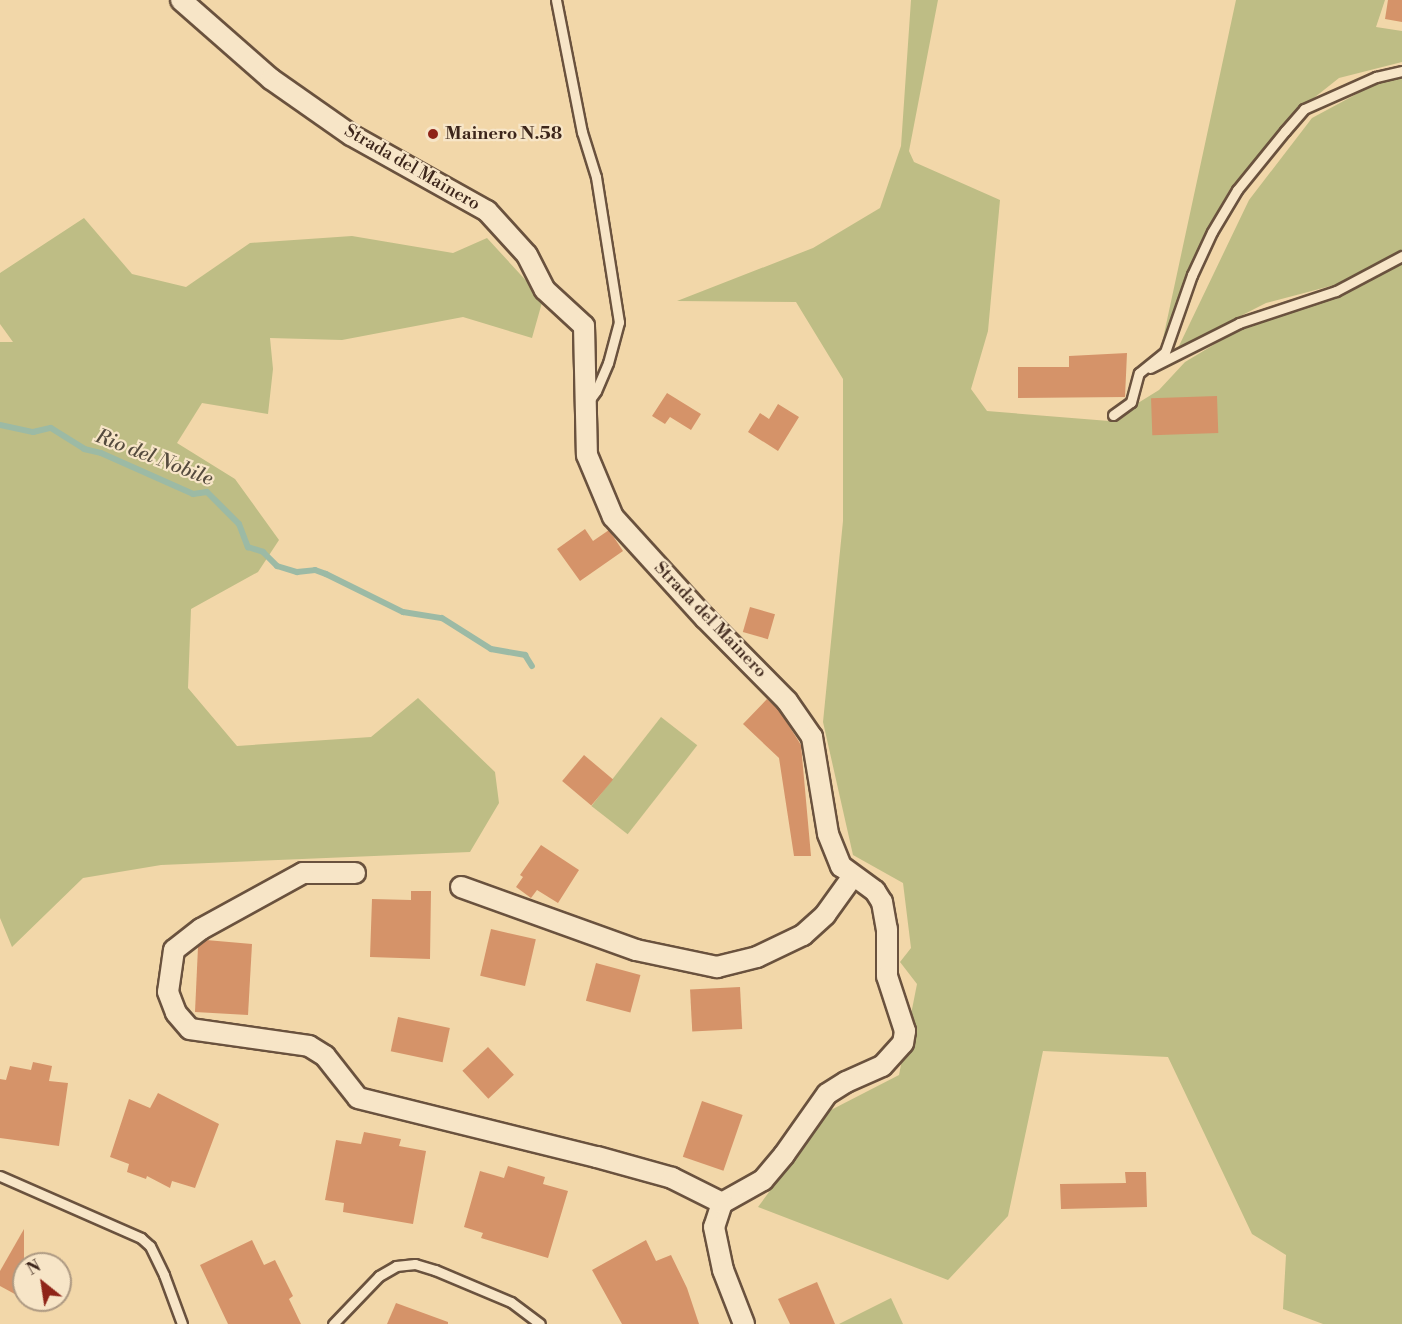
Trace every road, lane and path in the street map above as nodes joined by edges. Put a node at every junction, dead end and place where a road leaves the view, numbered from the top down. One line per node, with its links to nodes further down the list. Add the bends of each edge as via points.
1 (181, 0): 6 (street, Strada del Mainero, via 271,79 351,135 487,211 527,255 545,290 584,326)
2 (556, 0): 6 (lane, via 582,132 596,177 619,322 608,363)
3 (1402, 71): 5 (lane, via 1376,77 1304,109 1238,190 1192,275 1165,352)
4 (1402, 256): 5 (lane, via 1336,291 1239,323)
5 (1139, 373): 7 (lane, via 1131,402)
6 (584, 407): 9 (street, Strada del Mainero, via 587,455 613,517 787,701 812,737 828,834 841,866)
7 (1113, 415)
8 (356, 873): 12 (street, via 303,873 201,929 174,950 168,992 176,1013 190,1029 309,1046 325,1056 358,1098 597,1156 672,1178)
9 (853, 876): 10 (street, via 825,915 803,935 757,957 717,967 636,950); 12 (street, Strada del Mainero, via 875,891 882,902 887,929 887,976 905,1031 903,1043 882,1066 827,1094 763,1180)
10 (461, 887)
11 (0, 1176): 13 (lane, via 141,1238 150,1246 164,1275)
12 (722, 1203): 16 (street, via 714,1227 723,1270)
13 (182, 1324)
14 (333, 1324): 15 (lane, via 379,1276 396,1266 415,1264 511,1302)
15 (540, 1324)
16 (744, 1324)

